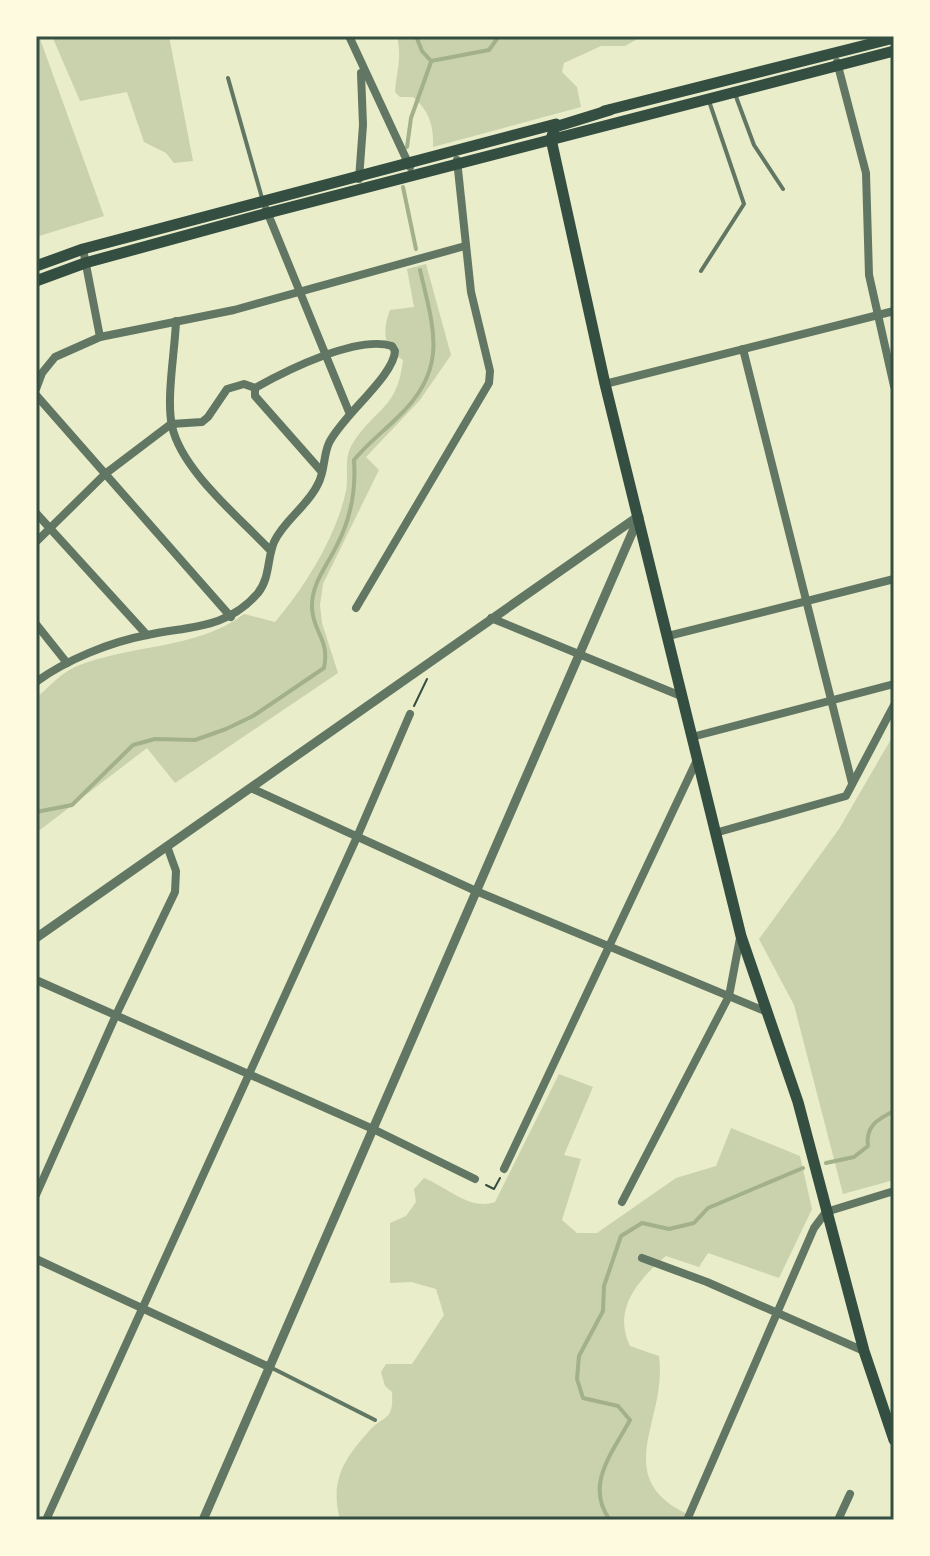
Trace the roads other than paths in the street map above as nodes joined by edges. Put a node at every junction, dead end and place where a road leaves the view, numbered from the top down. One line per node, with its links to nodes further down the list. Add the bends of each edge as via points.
1 (350, 38): 5 (street)
2 (894, 38): 4 (main road)
3 (894, 51): 6 (main road)
4 (836, 52): 6 (street); 10 (main road)
5 (360, 64): 13 (street); 15 (street, via 363,125)
6 (838, 66): 8 (main road); 29 (street, via 866,173 867,250)
7 (228, 78): 19 (lane)
8 (735, 92): 9 (main road); 18 (lane, via 754,145)
9 (709, 99): 11 (main road); 25 (lane, via 744,204)
10 (610, 110): 11 (main road, via 555,127); 12 (main road)
11 (551, 139): 14 (main road); 34 (main road)
12 (455, 150): 13 (main road); 14 (street)
13 (409, 162): 15 (main road); 16 (street)
14 (458, 164): 16 (main road); 21 (street)
15 (358, 175): 17 (street); 19 (main road)
16 (412, 176): 17 (main road)
17 (362, 189): 20 (main road)
18 (783, 189)
19 (263, 201): 20 (street); 22 (main road)
20 (268, 213): 23 (main road); 27 (street)
21 (465, 246): 27 (street); 49 (street, via 489,383)
22 (83, 249): 23 (street); 24 (main road)
23 (85, 263): 26 (main road); 31 (street)
24 (36, 266)
25 (701, 271)
26 (36, 281)
27 (301, 292): 30 (street); 33 (street)
28 (894, 311): 29 (street)
29 (877, 315): 32 (street); 35 (street)
30 (176, 321): 31 (street); 39 (street)
31 (100, 337): 37 (street, via 55,357)
32 (743, 349): 34 (street); 48 (street)
33 (328, 355): 36 (street); 38 (street); 38 (street, via 373,342 394,348 389,367)
34 (605, 384): 43 (main road)
35 (894, 386)
36 (255, 388): 39 (street, via 244,384 227,389 202,422); 40 (street, via 255,396)
37 (36, 392): 41 (street)
38 (349, 412): 40 (street, via 329,443)
39 (171, 424): 41 (street); 46 (street, via 191,466)
40 (322, 472): 46 (street, via 318,486 276,537)
41 (105, 474): 44 (street); 50 (street)
42 (36, 513): 44 (street)
43 (639, 517): 51 (street); 54 (main road); 55 (street)
44 (51, 530): 45 (street); 53 (street)
45 (36, 542)
46 (271, 551): 50 (street, via 265,583)
47 (894, 579): 48 (street)
48 (806, 601): 54 (street); 60 (street)
49 (356, 608)
50 (231, 617): 53 (street, via 210,626)
51 (491, 618): 55 (street); 66 (street)
52 (36, 624): 56 (street)
53 (147, 635): 56 (street)
54 (668, 636): 59 (main road)
55 (579, 655): 59 (street); 70 (street)
56 (67, 663): 57 (street)
57 (36, 682)
58 (894, 684): 60 (street)
59 (681, 696): 63 (main road)
60 (832, 702): 63 (street); 65 (street)
61 (894, 705): 65 (street)
62 (410, 714): 68 (street)
63 (692, 737): 64 (main road)
64 (697, 760): 67 (main road); 73 (street)
65 (852, 783): 67 (street, via 846,796)
66 (251, 788): 68 (street); 69 (street)
67 (715, 833): 71 (main road)
68 (357, 837): 70 (street); 78 (street)
69 (167, 846): 72 (street); 77 (street, via 176,871 175,892)
70 (476, 891): 73 (street); 79 (street)
71 (741, 936): 75 (street); 76 (main road)
72 (36, 938)
73 (610, 947): 75 (street); 80 (street)
74 (36, 980): 77 (street)
75 (729, 996): 76 (street); 84 (street)
76 (770, 1014): 85 (main road)
77 (116, 1015): 78 (street); 83 (street)
78 (247, 1074): 79 (street); 88 (street)
79 (373, 1129): 81 (street); 91 (street)
80 (504, 1169)
81 (475, 1179)
82 (894, 1191): 85 (street)
83 (36, 1195)
84 (622, 1202)
85 (826, 1212): 89 (street); 90 (main road)
86 (642, 1258): 89 (street)
87 (36, 1259): 88 (street)
88 (142, 1308): 91 (street); 95 (street)
89 (774, 1313): 90 (street); 97 (street)
90 (864, 1351): 93 (main road)
91 (269, 1367): 92 (lane); 96 (street)
92 (375, 1420)
93 (894, 1440)
94 (850, 1494): 98 (street)
95 (46, 1520)
96 (203, 1520)
97 (687, 1520)
98 (838, 1520)

